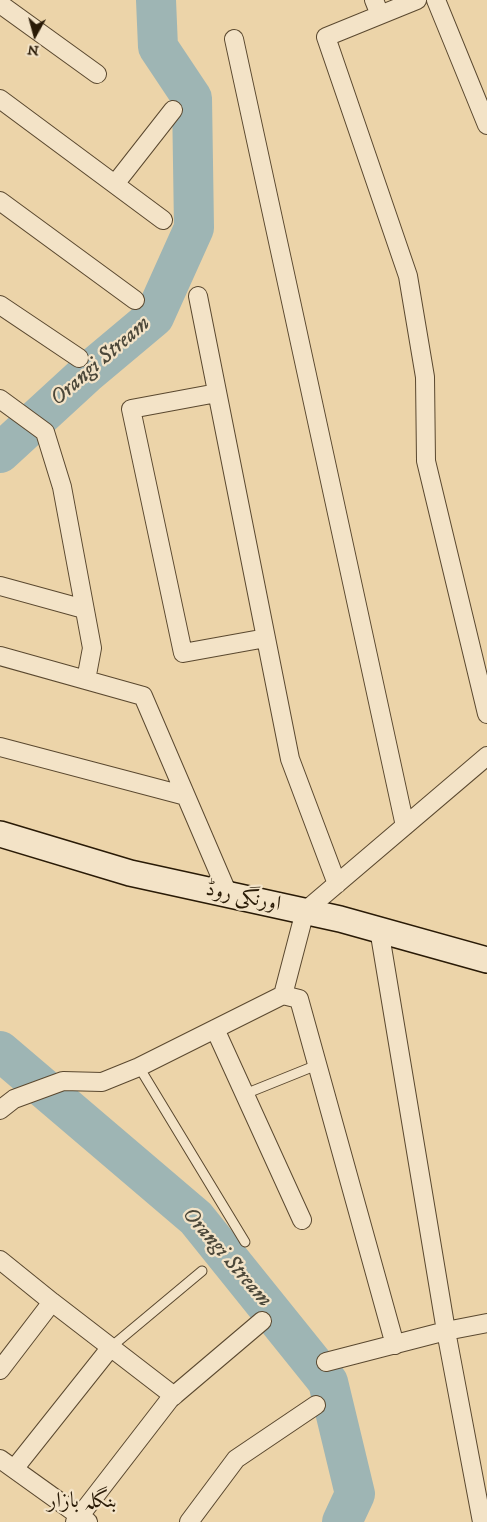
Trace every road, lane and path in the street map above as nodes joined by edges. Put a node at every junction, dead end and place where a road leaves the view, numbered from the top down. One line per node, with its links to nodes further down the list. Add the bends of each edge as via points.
1 (417, 0): 4 (street)
2 (436, 0): 9 (street)
3 (0, 4): 6 (street)
4 (377, 8): 24 (street, via 326,37 408,276 425,377 426,461)
5 (234, 39): 28 (street)
6 (97, 74)
7 (0, 99): 10 (street)
8 (172, 110): 10 (street)
9 (487, 125)
10 (115, 184): 12 (street)
11 (0, 201): 14 (street)
12 (163, 220)
13 (198, 296): 17 (street)
14 (135, 300)
15 (0, 305): 16 (street)
16 (78, 358)
17 (217, 393): 21 (street); 21 (street, via 131,409 183,653)
18 (7, 403): 20 (street, via 45,432 62,487)
19 (0, 586): 20 (street)
20 (84, 609): 23 (street, via 92,648)
21 (266, 638): 30 (street, via 290,759)
22 (0, 656): 23 (street)
23 (86, 680): 27 (street, via 143,696)
24 (487, 714)
25 (0, 747): 27 (street)
26 (487, 756): 28 (street)
27 (186, 796): 31 (street)
28 (405, 826): 30 (street)
29 (0, 834): 31 (street, اورنگی روڈ, via 130,873)
30 (337, 884): 32 (street)
31 (228, 894): 32 (street, اورنگی روڈ)
32 (305, 911): 33 (street, اورنگی روڈ); 35 (street)
33 (379, 930): 34 (street, اورنگی روڈ); 48 (street)
34 (487, 962)
35 (283, 995): 36 (street); 37 (street, via 299,1000)
36 (215, 1029): 38 (street); 39 (street)
37 (317, 1065): 39 (lane); 49 (street)
38 (139, 1068): 40 (street, via 102,1082 62,1081 14,1098); 42 (lane)
39 (245, 1094): 41 (street)
40 (0, 1110)
41 (302, 1220)
42 (245, 1242)
43 (0, 1260): 45 (street)
44 (202, 1271): 50 (lane)
45 (52, 1302): 50 (street); 51 (street)
46 (262, 1321): 53 (street)
47 (487, 1323): 48 (street)
48 (446, 1331): 49 (street); 59 (street)
49 (395, 1345): 52 (street)
50 (111, 1347): 53 (street); 56 (street)
51 (2, 1362)
52 (326, 1362)
53 (174, 1396): 57 (street)
54 (316, 1405): 58 (street, via 236,1459)
55 (0, 1459): 56 (street)
56 (14, 1470): 57 (street)
57 (81, 1520)
58 (189, 1522)
59 (482, 1522)

